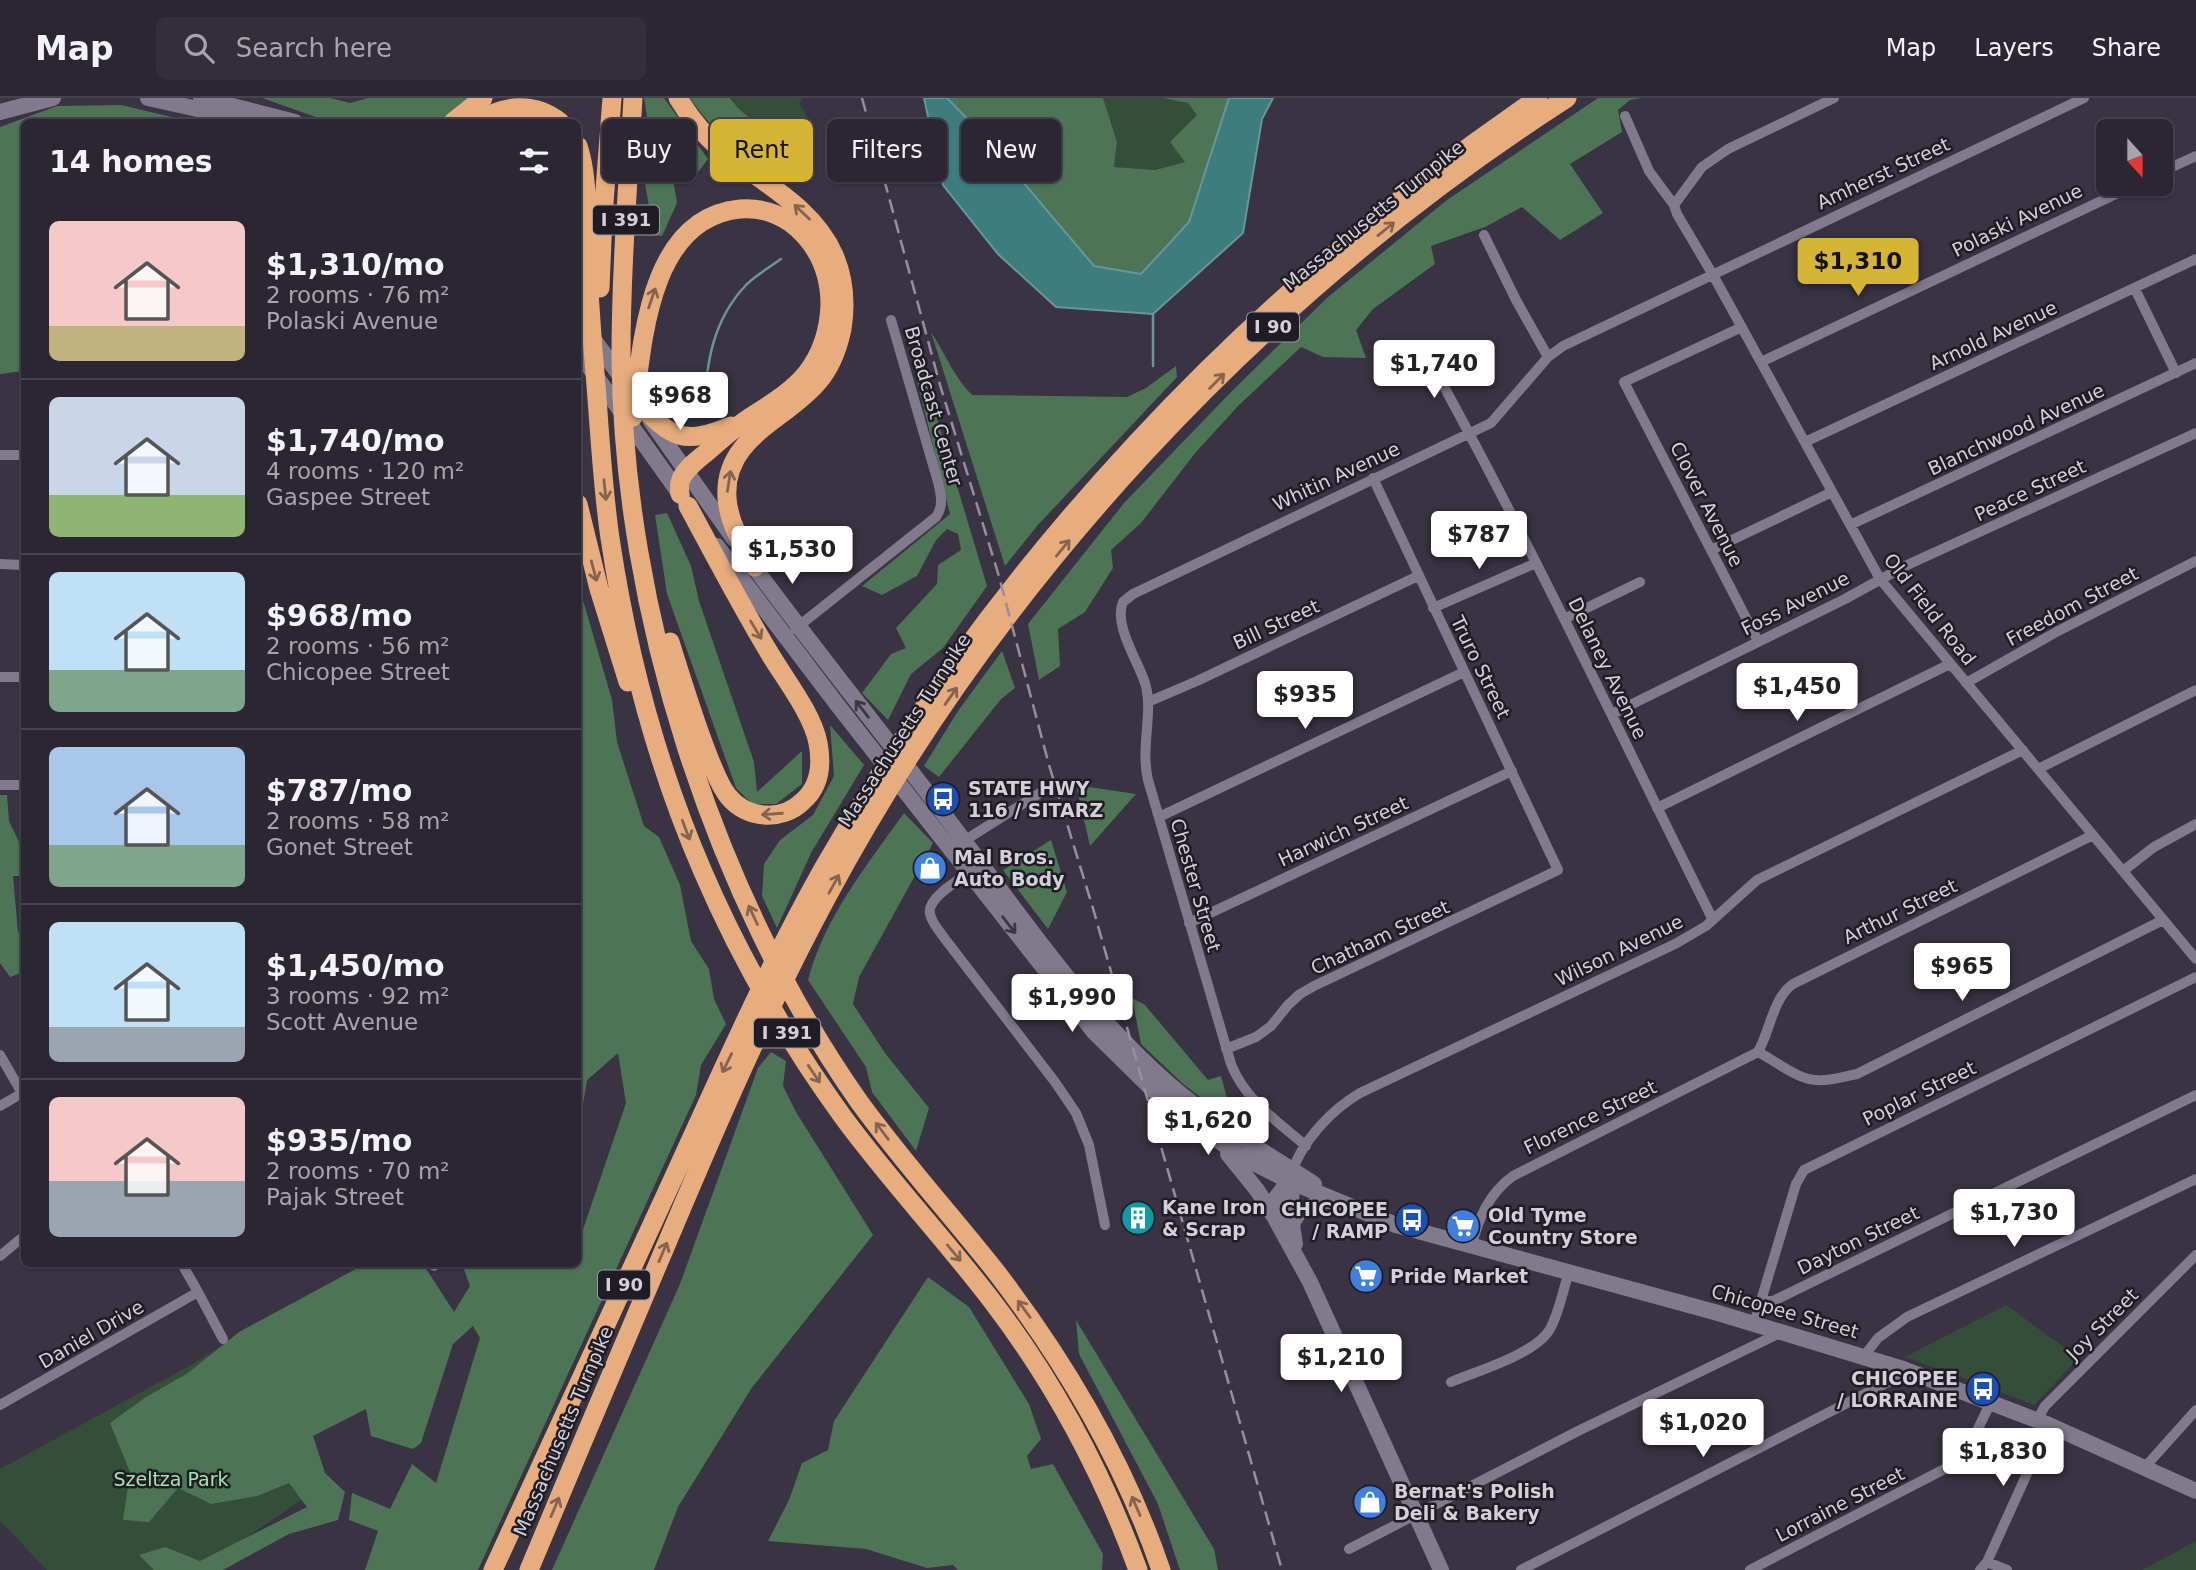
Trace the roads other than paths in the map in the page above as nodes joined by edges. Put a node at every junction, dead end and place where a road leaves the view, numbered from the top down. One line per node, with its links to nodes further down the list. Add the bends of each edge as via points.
1 (22, 98): 14 (main road)
2 (53, 98): 14 (main road)
3 (148, 98): 16 (main road)
4 (201, 98): 17 (main road)
5 (483, 98): 18 (highway)
6 (612, 98): 30 (highway, I 391)
7 (633, 98): 47 (highway, I 391, via 622,278)
8 (678, 98): 60 (highway, one-way to 8, via 730,515 730,472 750,438 806,395 830,365 843,324 841,278 829,246 807,216 712,141)
9 (1538, 98): 64 (highway, Massachusetts Turnpike / I 90, via 1406,194 1255,322 1108,472 1045,545)
10 (1567, 98): 64 (highway, Massachusetts Turnpike / I 90, one-way to 10, via 1146,453 1287,314 1404,215)
11 (1834, 98): 13 (street)
12 (2084, 98): 28 (street, Amherst Street)
13 (1819, 101): 25 (street, via 1702,167)
14 (0, 110)
15 (1625, 116): 25 (street, Old Field Road, via 1649,171)
16 (236, 119)
17 (283, 119)
18 (458, 119)
19 (483, 119): 20 (highway, via 517,107)
20 (555, 119)
21 (2196, 156): 23 (street)
22 (581, 158): 30 (highway)
23 (2174, 166)
24 (2112, 196): 37 (street, Polaski Avenue)
25 (1674, 205): 28 (street, Old Field Road)
26 (1484, 234): 36 (street)
27 (2196, 259): 29 (street, Arnold Avenue)
28 (1713, 275): 33 (street, Old Field Road); 36 (street, Amherst Street)
29 (2135, 289): 39 (street); 44 (street, Arnold Avenue)
30 (594, 305): 85 (highway, I 391, one-way to 85, via 604,482 618,583 639,679)
31 (891, 320): 68 (street, Broadcast Center, via 941,493 940,508 936,517)
32 (581, 322): 40 (main road, Chicopee Street)
33 (1742, 327): 37 (street, Old Field Road); 55 (street, Clover Avenue, via 1624,382)
34 (1425, 352): 43 (street, Delaney Avenue)
35 (581, 355): 51 (main road, Chicopee Street)
36 (1548, 357): 43 (street, Whitin Avenue, via 1491,423)
37 (1761, 362): 44 (street, Old Field Road)
38 (2196, 363): 39 (street, Blanchwood Avenue)
39 (2176, 373): 53 (street, Blanchwood Avenue)
40 (638, 402): 41 (highway, via 663,428 687,437); 48 (main road, Chicopee Street)
41 (751, 417): 47 (highway, one-way to 41, via 646,320 670,257 704,220 728,211 755,209 778,215 796,227 816,252 828,286 829,315 824,341 808,372 780,399); 48 (highway)
42 (2196, 433): 62 (street, Peace Street)
43 (1470, 434): 49 (street, Whitin Avenue); 57 (street, Delaney Avenue)
44 (1805, 442): 50 (street, Old Field Road)
45 (0, 455): 46 (street)
46 (21, 455)
47 (628, 460): 54 (highway, I 391)
48 (686, 471): 51 (highway, via 679,483); 60 (main road, Chicopee Street)
49 (1373, 478): 61 (street, Truro Street); 65 (street, Whitin Avenue, via 1133,594)
50 (1832, 492): 53 (street, Old Field Road); 55 (street)
51 (684, 500): 54 (highway, one-way to 54, via 814,727 820,755 818,778 810,794 793,809 772,815 753,813 723,790); 69 (main road, Chicopee Street)
52 (581, 517): 85 (highway, one-way to 85, via 618,653)
53 (1850, 524): 62 (street, Old Field Road)
54 (640, 548): 142 (highway, I 391, one-way to 54, via 1120,1471 1062,1365 996,1272 862,1104 769,949 730,864 690,758 664,666)
55 (1711, 550): 70 (street, Clover Avenue)
56 (2196, 561): 75 (street, Freedom Street)
57 (1536, 563): 66 (street); 67 (street, Delaney Avenue)
58 (0, 564): 59 (street)
59 (21, 565)
60 (755, 567): 68 (main road, Chicopee Street)
61 (1418, 576): 66 (street, Truro Street); 77 (street, Bill Street)
62 (1880, 579): 70 (street, Foss Avenue); 71 (street, Old Field Road)
63 (1640, 582): 67 (street)
64 (1018, 593): 99 (highway, Massachusetts Turnpike / I 90, via 823,869)
65 (1121, 606): 77 (street, Chester Street)
66 (1433, 608): 72 (street, Truro Street)
67 (1564, 619): 78 (street, Delaney Avenue)
68 (799, 626): 69 (street, Broadcast Center); 90 (main road, Chicopee Street, one-way to 68)
69 (785, 637): 90 (main road, Chicopee Street)
70 (1758, 641): 78 (street, Foss Avenue)
71 (1950, 664): 75 (street, Old Field Road); 86 (street)
72 (1464, 672): 81 (street, Truro Street); 87 (street)
73 (0, 677): 74 (street)
74 (21, 677)
75 (1966, 683): 79 (street, Old Field Road)
76 (2196, 690): 80 (street)
77 (1148, 702): 87 (street, Chester Street, via 1144,759)
78 (1612, 714): 86 (street, Delaney Avenue)
79 (2022, 750): 80 (street, Old Field Road); 95 (street, Wilson Avenue, via 1757,880)
80 (2038, 769): 89 (street, Old Field Road)
81 (1512, 771): 92 (street, Truro Street); 96 (street, Harwich Street)
82 (0, 785): 83 (street)
83 (21, 785)
84 (1040, 793): 90 (street)
85 (676, 802): 141 (highway, I 391, one-way to 141, via 724,918 781,1023 859,1138 975,1279 1034,1361 1094,1466)
86 (1657, 808): 95 (street, Delaney Avenue)
87 (1159, 817): 96 (street, Chester Street)
88 (2196, 824): 93 (street)
89 (2093, 835): 93 (street, Old Field Road); 101 (street, Arthur Street, via 1797,981 1779,998)
90 (957, 846): 91 (main road, Chicopee Street)
91 (974, 869): 107 (main road, Chicopee Street, one-way to 107, via 1079,1015 1154,1092); 109 (main road, Chicopee Street, via 1094,1010 1146,1062 1213,1119); 113 (street, via 935,899 930,916 1076,1113 1089,1145)
92 (1558, 870): 100 (street, Chatham Street, via 1314,986 1256,1037)
93 (2123, 871): 94 (street, Old Field Road)
94 (2163, 919): 97 (street, Old Field Road); 101 (street, via 1857,1074 1811,1079)
95 (1713, 920): 108 (street, Wilson Avenue, via 1675,944 1360,1093 1338,1109)
96 (1189, 923): 100 (street, Chester Street)
97 (2196, 959)
98 (2196, 977): 123 (street, Poplar Street, via 1807,1168 1796,1184)
99 (761, 1010): 139 (highway, Massachusetts Turnpike / I 90, one-way to 139); 140 (highway, Massachusetts Turnpike / I 90, one-way to 99)
100 (1226, 1049): 108 (street, Chester Street, via 1246,1092)
101 (1758, 1052): 116 (street, Florence Street, via 1513,1176 1489,1200)
102 (0, 1055): 103 (street)
103 (21, 1089)
104 (21, 1093): 106 (street)
105 (2196, 1095): 123 (street, Dayton Street, via 1779,1298)
106 (0, 1106)
107 (1209, 1135): 109 (main road, Chicopee Street, via 1258,1167); 112 (main road)
108 (1306, 1146): 109 (street, Wilson Avenue)
109 (1291, 1175): 111 (main road, Chicopee Street); 112 (main road, via 1272,1203); 114 (main road)
110 (2196, 1179): 127 (street, via 1907,1317 1878,1338)
111 (1351, 1207): 114 (street, via 1316,1202 1302,1211); 116 (main road, Chicopee Street)
112 (1275, 1218): 119 (main road)
113 (1105, 1225)
114 (1292, 1228): 119 (main road)
115 (21, 1238): 117 (street)
116 (1471, 1247): 121 (main road, Chicopee Street)
117 (0, 1255)
118 (2196, 1255): 133 (street, Joy Street, via 2045,1406)
119 (1299, 1259): 136 (main road)
120 (184, 1267): 122 (street)
121 (1569, 1272): 124 (main road, Chicopee Street); 129 (street, via 1551,1328 1541,1339 1516,1355)
122 (198, 1292): 126 (street); 131 (street, Daniel Drive)
123 (1761, 1301): 124 (street, Poplar Street)
124 (1755, 1324): 125 (main road, Chicopee Street)
125 (1782, 1332): 127 (main road, Chicopee Street); 136 (street)
126 (223, 1339)
127 (1864, 1356): 128 (main road, Chicopee Street)
128 (1903, 1369): 130 (main road, Chicopee Street); 144 (street, via 1892,1380)
129 (1451, 1381)
130 (1991, 1402): 133 (main road, Chicopee Street); 145 (street, Lorraine Street, via 1956,1463)
131 (0, 1405)
132 (2196, 1410): 134 (street)
133 (2043, 1422): 134 (main road, Chicopee Street); 138 (street, Joy Street)
134 (2144, 1467): 135 (main road, Chicopee Street)
135 (2196, 1491)
136 (1415, 1514): 137 (street); 143 (main road)
137 (1349, 1549)
138 (1983, 1566): 146 (street)
139 (493, 1570)
140 (528, 1570)
141 (1138, 1570)
142 (1161, 1570)
143 (1441, 1570)
144 (1521, 1570)
145 (1750, 1570)
146 (2007, 1570)

